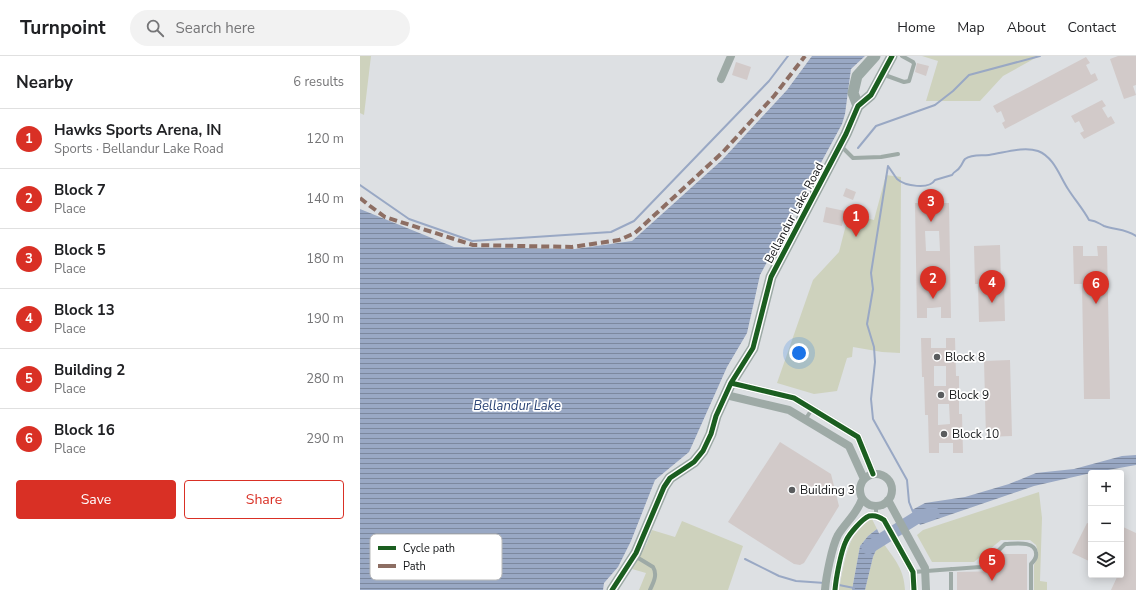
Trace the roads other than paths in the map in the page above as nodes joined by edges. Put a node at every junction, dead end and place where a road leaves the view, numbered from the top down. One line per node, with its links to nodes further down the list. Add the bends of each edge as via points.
1 (731, 56): 6 (street)
2 (875, 56): 7 (street, via 857,76 852,93)
3 (892, 56): 5 (street, Bellandur Lake Road)
4 (902, 56): 5 (lane, via 914,64 909,81 904,82)
5 (882, 74): 7 (street, Bellandur Lake Road, via 870,95)
6 (722, 79)
7 (858, 106): 8 (street, Bellandur Lake Road)
8 (840, 145): 9 (lane, via 853,158); 10 (street, Bellandur Lake Road, via 771,276 753,348)
9 (898, 154)
10 (731, 383): 11 (street, Bellandur Lake Road); 12 (street, via 794,398)
11 (726, 394): 13 (street, via 789,410); 22 (street, Bellandur Lake Road, via 703,451 694,462 670,478 664,487)
12 (812, 409): 13 (lane); 14 (street, via 858,437)
13 (805, 420): 15 (street, via 849,446)
14 (863, 449): 15 (lane); 16 (street)
15 (853, 454): 17 (street)
16 (873, 474): 17 (street); 19 (street, via 889,481 892,493)
17 (864, 479): 18 (street, via 860,486)
18 (862, 499): 20 (street); 28 (street, via 857,512 836,539)
19 (888, 500): 20 (street); 24 (street)
20 (876, 506): 21 (lane)
21 (876, 516): 25 (street, via 884,520); 29 (street, via 868,516 845,542)
22 (634, 555): 26 (street, Bellandur Lake Road); 27 (lane, via 655,570)
23 (951, 569): 24 (lane); 32 (lane); 33 (lane, via 983,566 1005,544 1029,544 1036,552 1035,560 1031,564)
24 (926, 571): 25 (lane); 31 (street)
25 (913, 572): 30 (street)
26 (612, 590)
27 (650, 590)
28 (826, 590)
29 (835, 590)
30 (914, 590)
31 (926, 590)
32 (951, 590)
33 (1031, 590)

